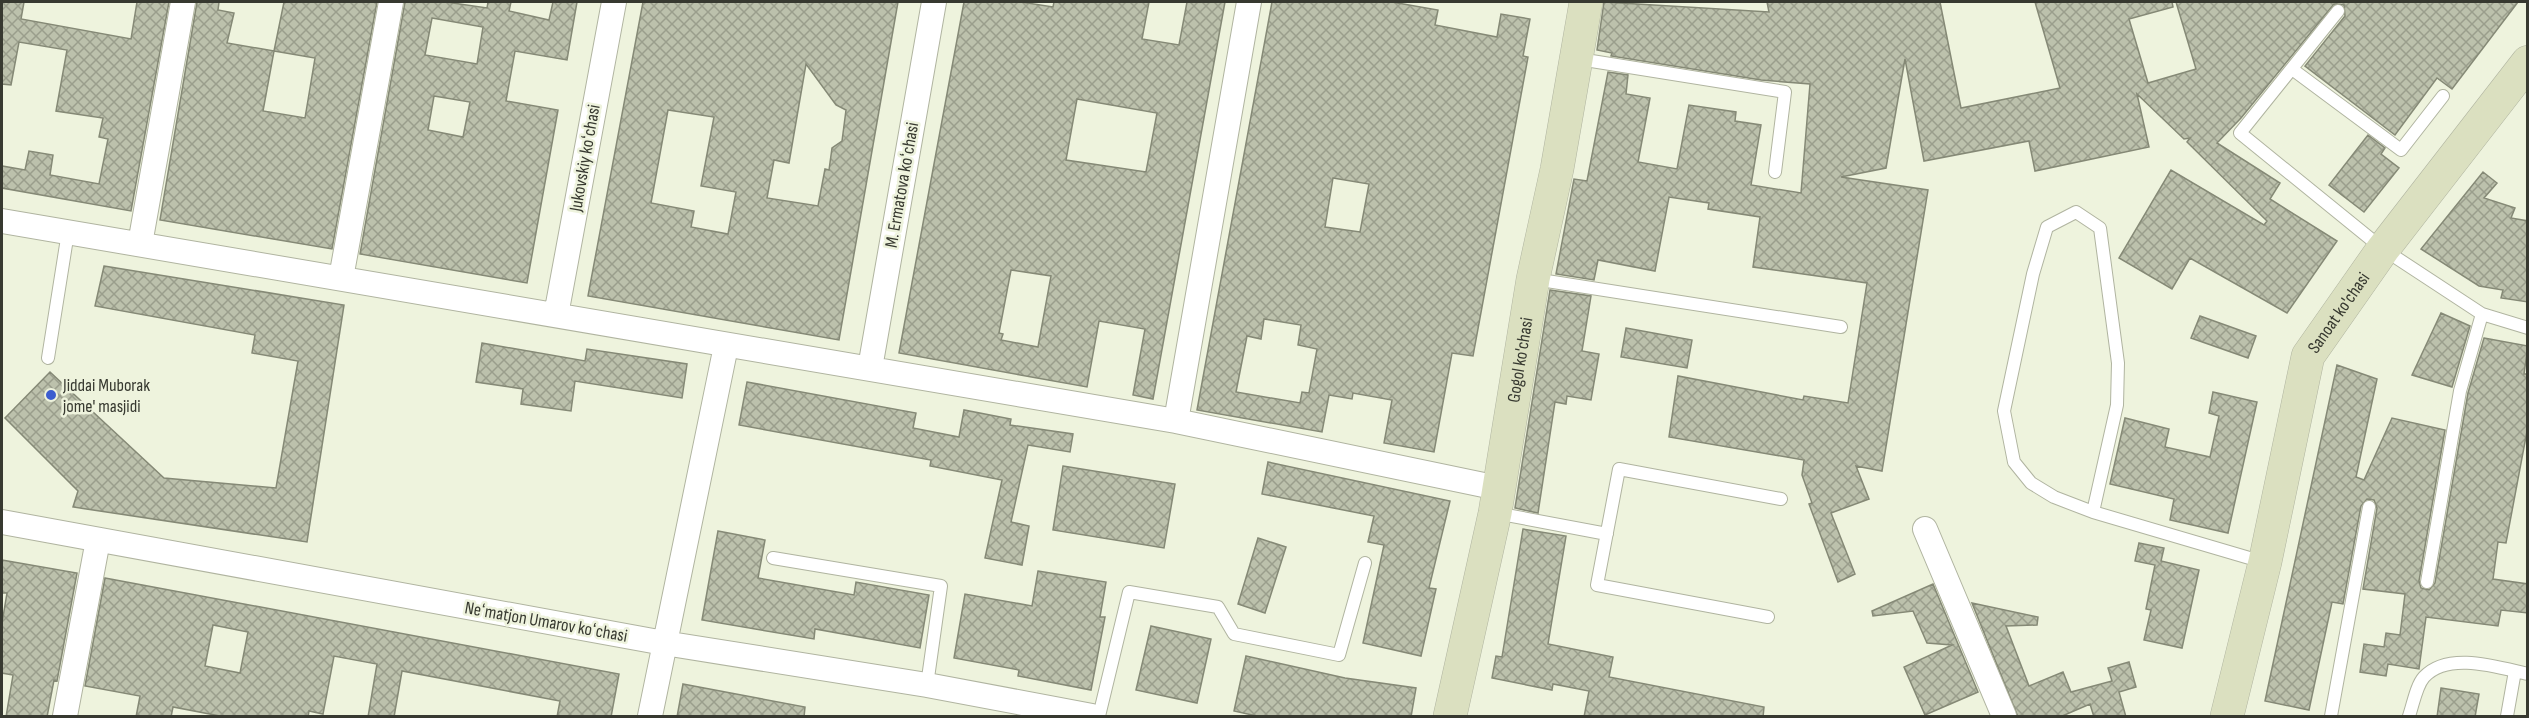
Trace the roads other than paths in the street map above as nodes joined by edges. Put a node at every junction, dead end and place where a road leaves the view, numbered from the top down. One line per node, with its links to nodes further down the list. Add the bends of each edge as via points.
1 (183, 2): 15 (street)
2 (391, 2): 17 (street)
3 (614, 2): 20 (street, Jukovskiy koʻchasi)
4 (934, 2): 25 (street, M. Ermatova koʻchasi)
5 (1249, 2): 26 (street)
6 (1586, 2): 8 (main road, Gogol ko'chasi)
7 (2338, 11): 10 (lane)
8 (1576, 58): 12 (lane, via 1785,92); 18 (main road, Gogol ko'chasi)
9 (2528, 62): 16 (main road, Sanoat ko'chasi)
10 (2292, 69): 11 (lane, via 2401,150); 16 (lane, via 2240,133)
11 (2443, 96)
12 (1775, 172)
13 (2, 221): 14 (street)
14 (68, 232): 15 (street); 24 (lane)
15 (140, 244): 17 (street)
16 (2383, 249): 19 (lane); 36 (main road, Sanoat ko'chasi, via 2308,356)
17 (341, 278): 20 (street)
18 (1533, 279): 21 (lane); 28 (main road, Gogol ko'chasi)
19 (2482, 314): 22 (lane); 38 (lane, via 2460,391)
20 (556, 315): 23 (street)
21 (1841, 327)
22 (2528, 328)
23 (726, 346): 25 (street); 40 (street)
24 (48, 358)
25 (870, 368): 26 (street)
26 (1176, 421): 28 (street)
27 (1781, 499): 33 (lane, via 1619,469)
28 (1496, 501): 33 (lane); 47 (main road, Gogol ko'chasi)
29 (2369, 507): 50 (lane)
30 (2093, 512): 30 (lane, via 2031,483 2014,462 2004,411 2047,227 2076,212 2100,228 2118,363 2117,405); 36 (lane)
31 (2, 522): 34 (street, Neʻmatjon Umarov koʻchasi)
32 (1925, 529): 48 (street)
33 (1607, 534): 39 (lane, via 1597,585)
34 (98, 540): 40 (street, Neʻmatjon Umarov koʻchasi); 43 (street)
35 (773, 558): 42 (lane, via 941,586)
36 (2265, 562): 49 (main road, Sanoat ko'chasi)
37 (1365, 563): 46 (lane, via 1340,656 1234,634 1218,607 1129,592)
38 (2427, 582)
39 (1768, 617)
40 (664, 643): 42 (street, Neʻmatjon Umarov koʻchasi); 44 (street)
41 (2521, 673): 51 (lane, via 2456,662 2439,665 2423,679); 52 (lane)
42 (927, 685): 45 (street, Neʻmatjon Umarov koʻchasi)
43 (64, 717)
44 (650, 717)
45 (1092, 717)
46 (1099, 717)
47 (1450, 717)
48 (2004, 717)
49 (2227, 717)
50 (2331, 717)
51 (2409, 717)
52 (2507, 717)

